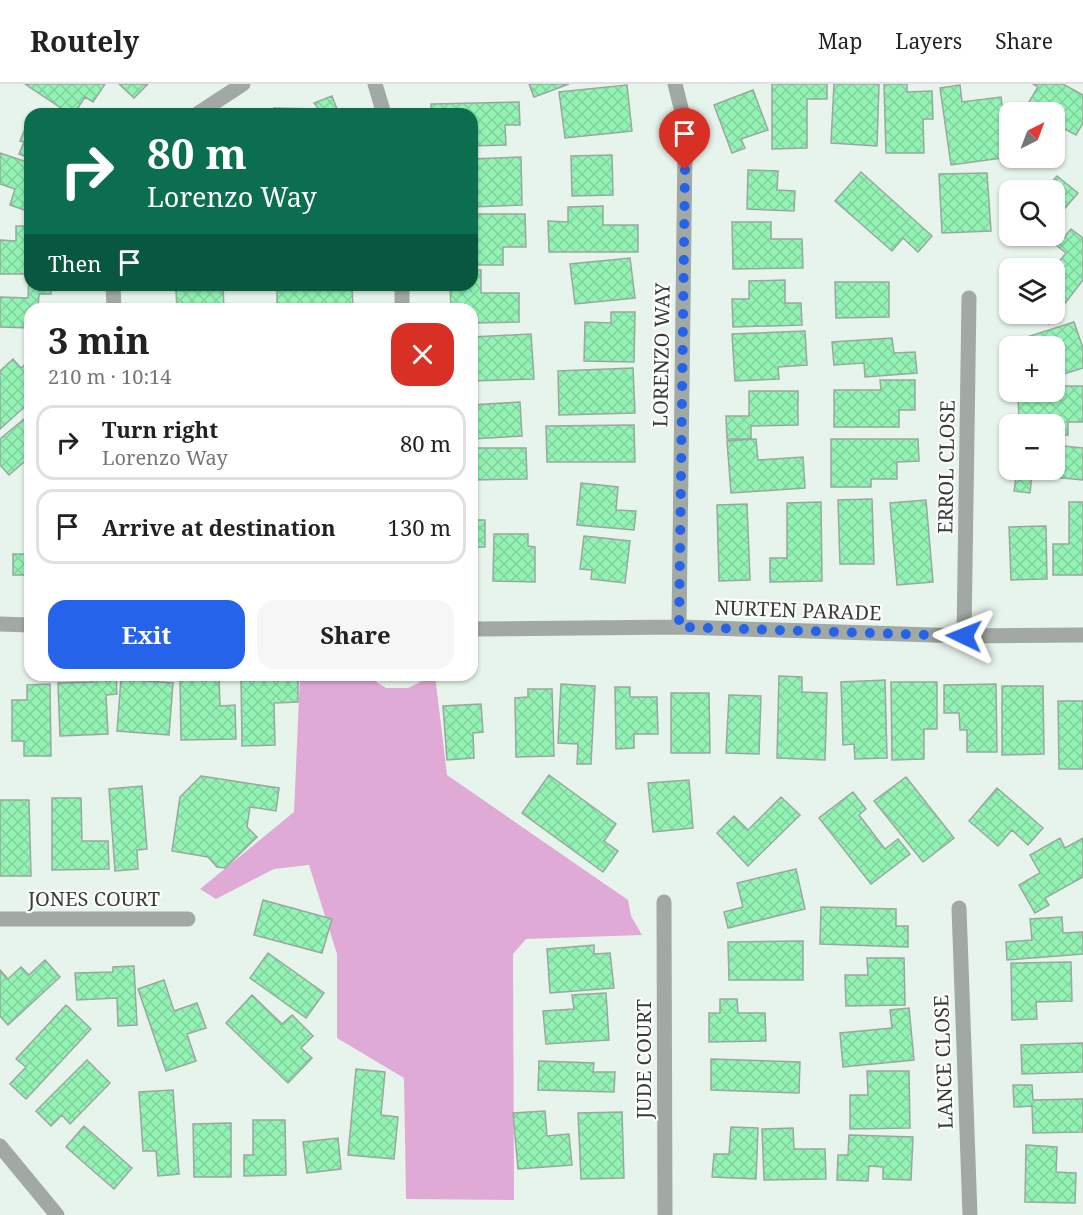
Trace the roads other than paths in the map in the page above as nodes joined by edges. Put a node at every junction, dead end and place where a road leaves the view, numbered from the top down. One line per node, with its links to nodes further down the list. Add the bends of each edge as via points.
1 (243, 84): 4 (street)
2 (375, 84): 5 (street)
3 (675, 84): 9 (street, LORENZO WAY, via 685,147)
4 (206, 108)
5 (382, 108)
6 (969, 298): 12 (street, ERROL CLOSE)
7 (0, 624): 8 (street)
8 (24, 624)
9 (679, 627): 10 (street, NURTEN PARADE); 12 (street, NURTEN PARADE)
10 (478, 628)
11 (1083, 635): 12 (street, NURTEN PARADE)
12 (964, 636)
13 (664, 902): 19 (street, JUDE COURT)
14 (958, 908): 20 (street, LANCE CLOSE)
15 (188, 918): 16 (street, JONES COURT)
16 (0, 919)
17 (0, 1146): 18 (street)
18 (57, 1215)
19 (665, 1215)
20 (970, 1215)

